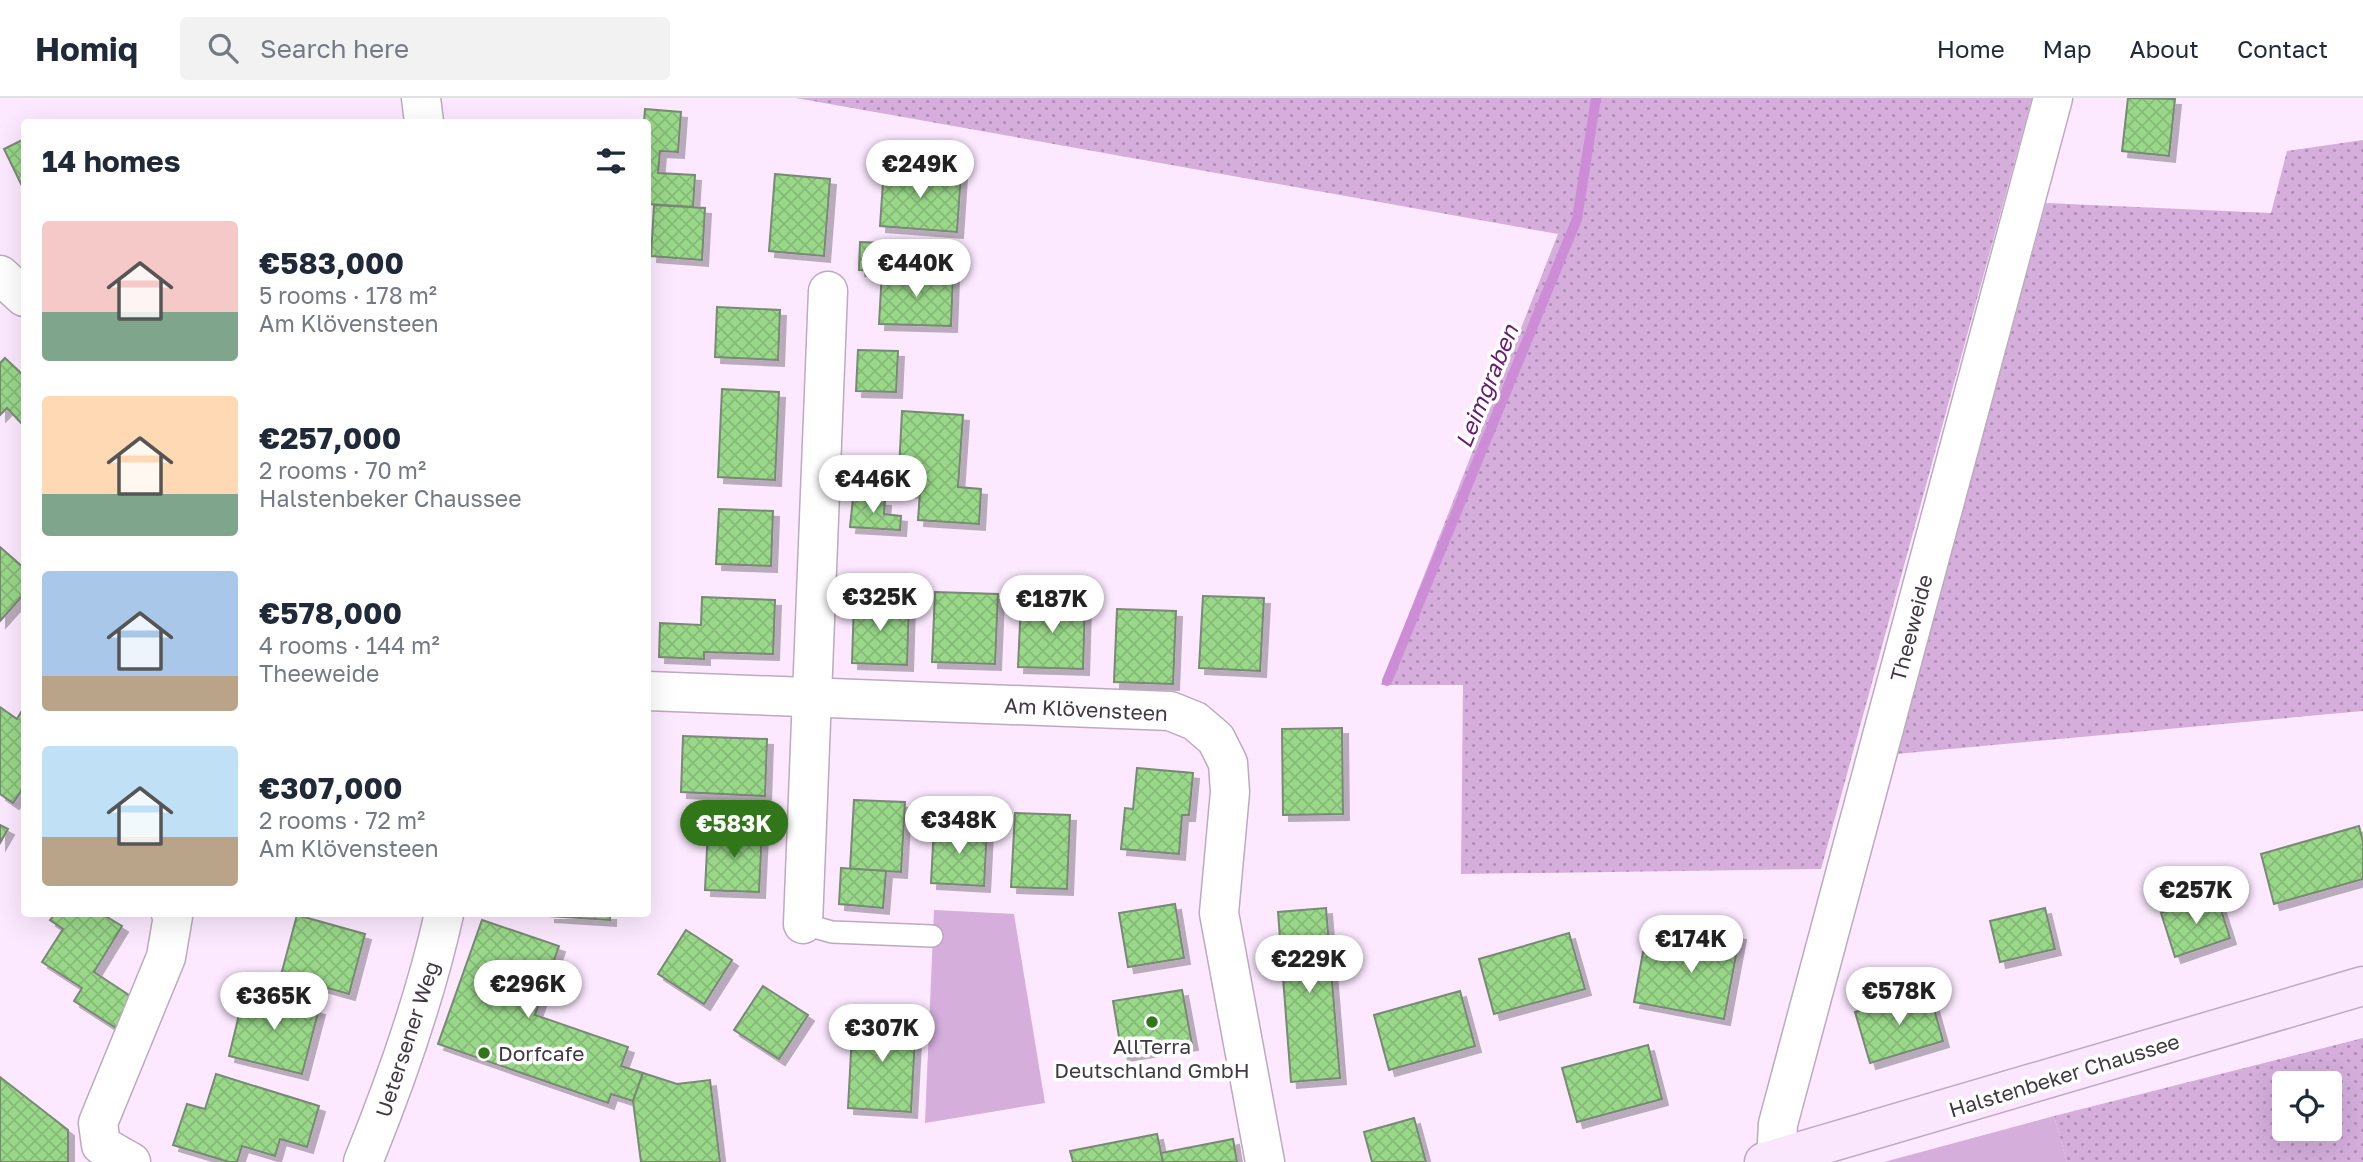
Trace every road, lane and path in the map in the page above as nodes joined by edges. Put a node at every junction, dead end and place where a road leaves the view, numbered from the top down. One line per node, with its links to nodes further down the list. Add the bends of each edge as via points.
1 (421, 98): 3 (street)
2 (2053, 98): 14 (street, Theeweide)
3 (424, 119)
4 (0, 275): 6 (street)
5 (828, 291): 8 (street)
6 (21, 294)
7 (651, 691): 8 (street, Am Klövensteen)
8 (811, 697): 11 (street); 17 (street, Am Klövensteen, via 1170,711 1195,721 1216,739 1228,764 1230,792 1219,913)
9 (173, 917): 15 (street, via 166,957 98,1123 101,1145)
10 (443, 917): 16 (street, Uetersener Weg, via 432,969)
11 (803, 924): 12 (lane, via 832,932)
12 (932, 936)
13 (2363, 986): 14 (main road, Halstenbeker Chaussee)
14 (1770, 1160)
15 (131, 1162)
16 (363, 1162)
17 (1265, 1162)

